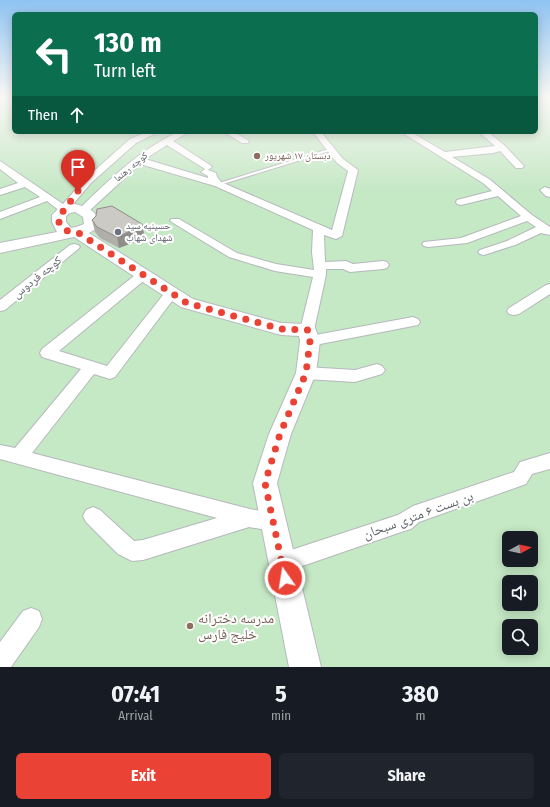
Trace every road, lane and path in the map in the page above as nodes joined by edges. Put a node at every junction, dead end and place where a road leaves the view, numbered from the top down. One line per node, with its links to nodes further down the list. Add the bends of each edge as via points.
1 (149, 134): 21 (street, via 133,141 88,181)
2 (181, 134): 7 (street, کوچه رهنما)
3 (232, 134): 8 (street)
4 (319, 134): 10 (street)
5 (408, 134): 11 (street)
6 (485, 134): 9 (street)
7 (167, 141): 12 (street, کوچه رهنما); 16 (street, via 213,175 214,181)
8 (245, 141)
9 (501, 147): 11 (street); 13 (street)
10 (331, 150): 16 (lane); 26 (street, via 340,161 353,170 336,236)
11 (444, 155): 18 (street, via 486,181)
12 (137, 160): 16 (street); 22 (street, کوچه رهنما)
13 (519, 166)
14 (2, 167): 15 (street)
15 (26, 184): 17 (street); 19 (street)
16 (218, 184): 26 (street)
17 (0, 192)
18 (500, 193): 20 (street); 24 (street)
19 (48, 197): 21 (street); 23 (street)
20 (462, 202)
21 (65, 210): 22 (street); 28 (street, via 59,215 59,225)
22 (84, 210): 28 (street, via 90,214 91,226)
23 (0, 216)
24 (528, 217): 27 (street); 29 (street, via 463,241)
25 (175, 221): 33 (street, via 233,255 275,267)
26 (319, 229): 33 (street)
27 (548, 231): 31 (street, via 539,230)
28 (76, 240): 30 (street); 34 (street); 37 (street, کوچه فردوس)
29 (428, 244)
30 (0, 248)
31 (484, 252)
32 (383, 265): 33 (street, via 350,268 346,265)
33 (319, 271): 40 (street)
34 (143, 275): 36 (street); 41 (street, via 46,353)
35 (550, 288): 38 (street)
36 (172, 293): 40 (street, via 187,303); 41 (street, via 110,373)
37 (0, 307)
38 (514, 311)
39 (413, 322): 40 (street)
40 (309, 335): 43 (street)
41 (91, 367): 45 (street)
42 (377, 370): 43 (street, via 355,376)
43 (306, 373): 48 (street, via 280,434 265,483)
44 (0, 452): 45 (street)
45 (19, 456): 48 (street)
46 (550, 461): 49 (street, بن بست ۶ متری سبحان, via 526,468 520,478 413,515 404,522)
47 (93, 516): 48 (street, via 132,551)
48 (261, 520): 49 (street)
49 (282, 563): 52 (street)
50 (31, 619): 51 (street)
51 (0, 662)
52 (306, 667)

